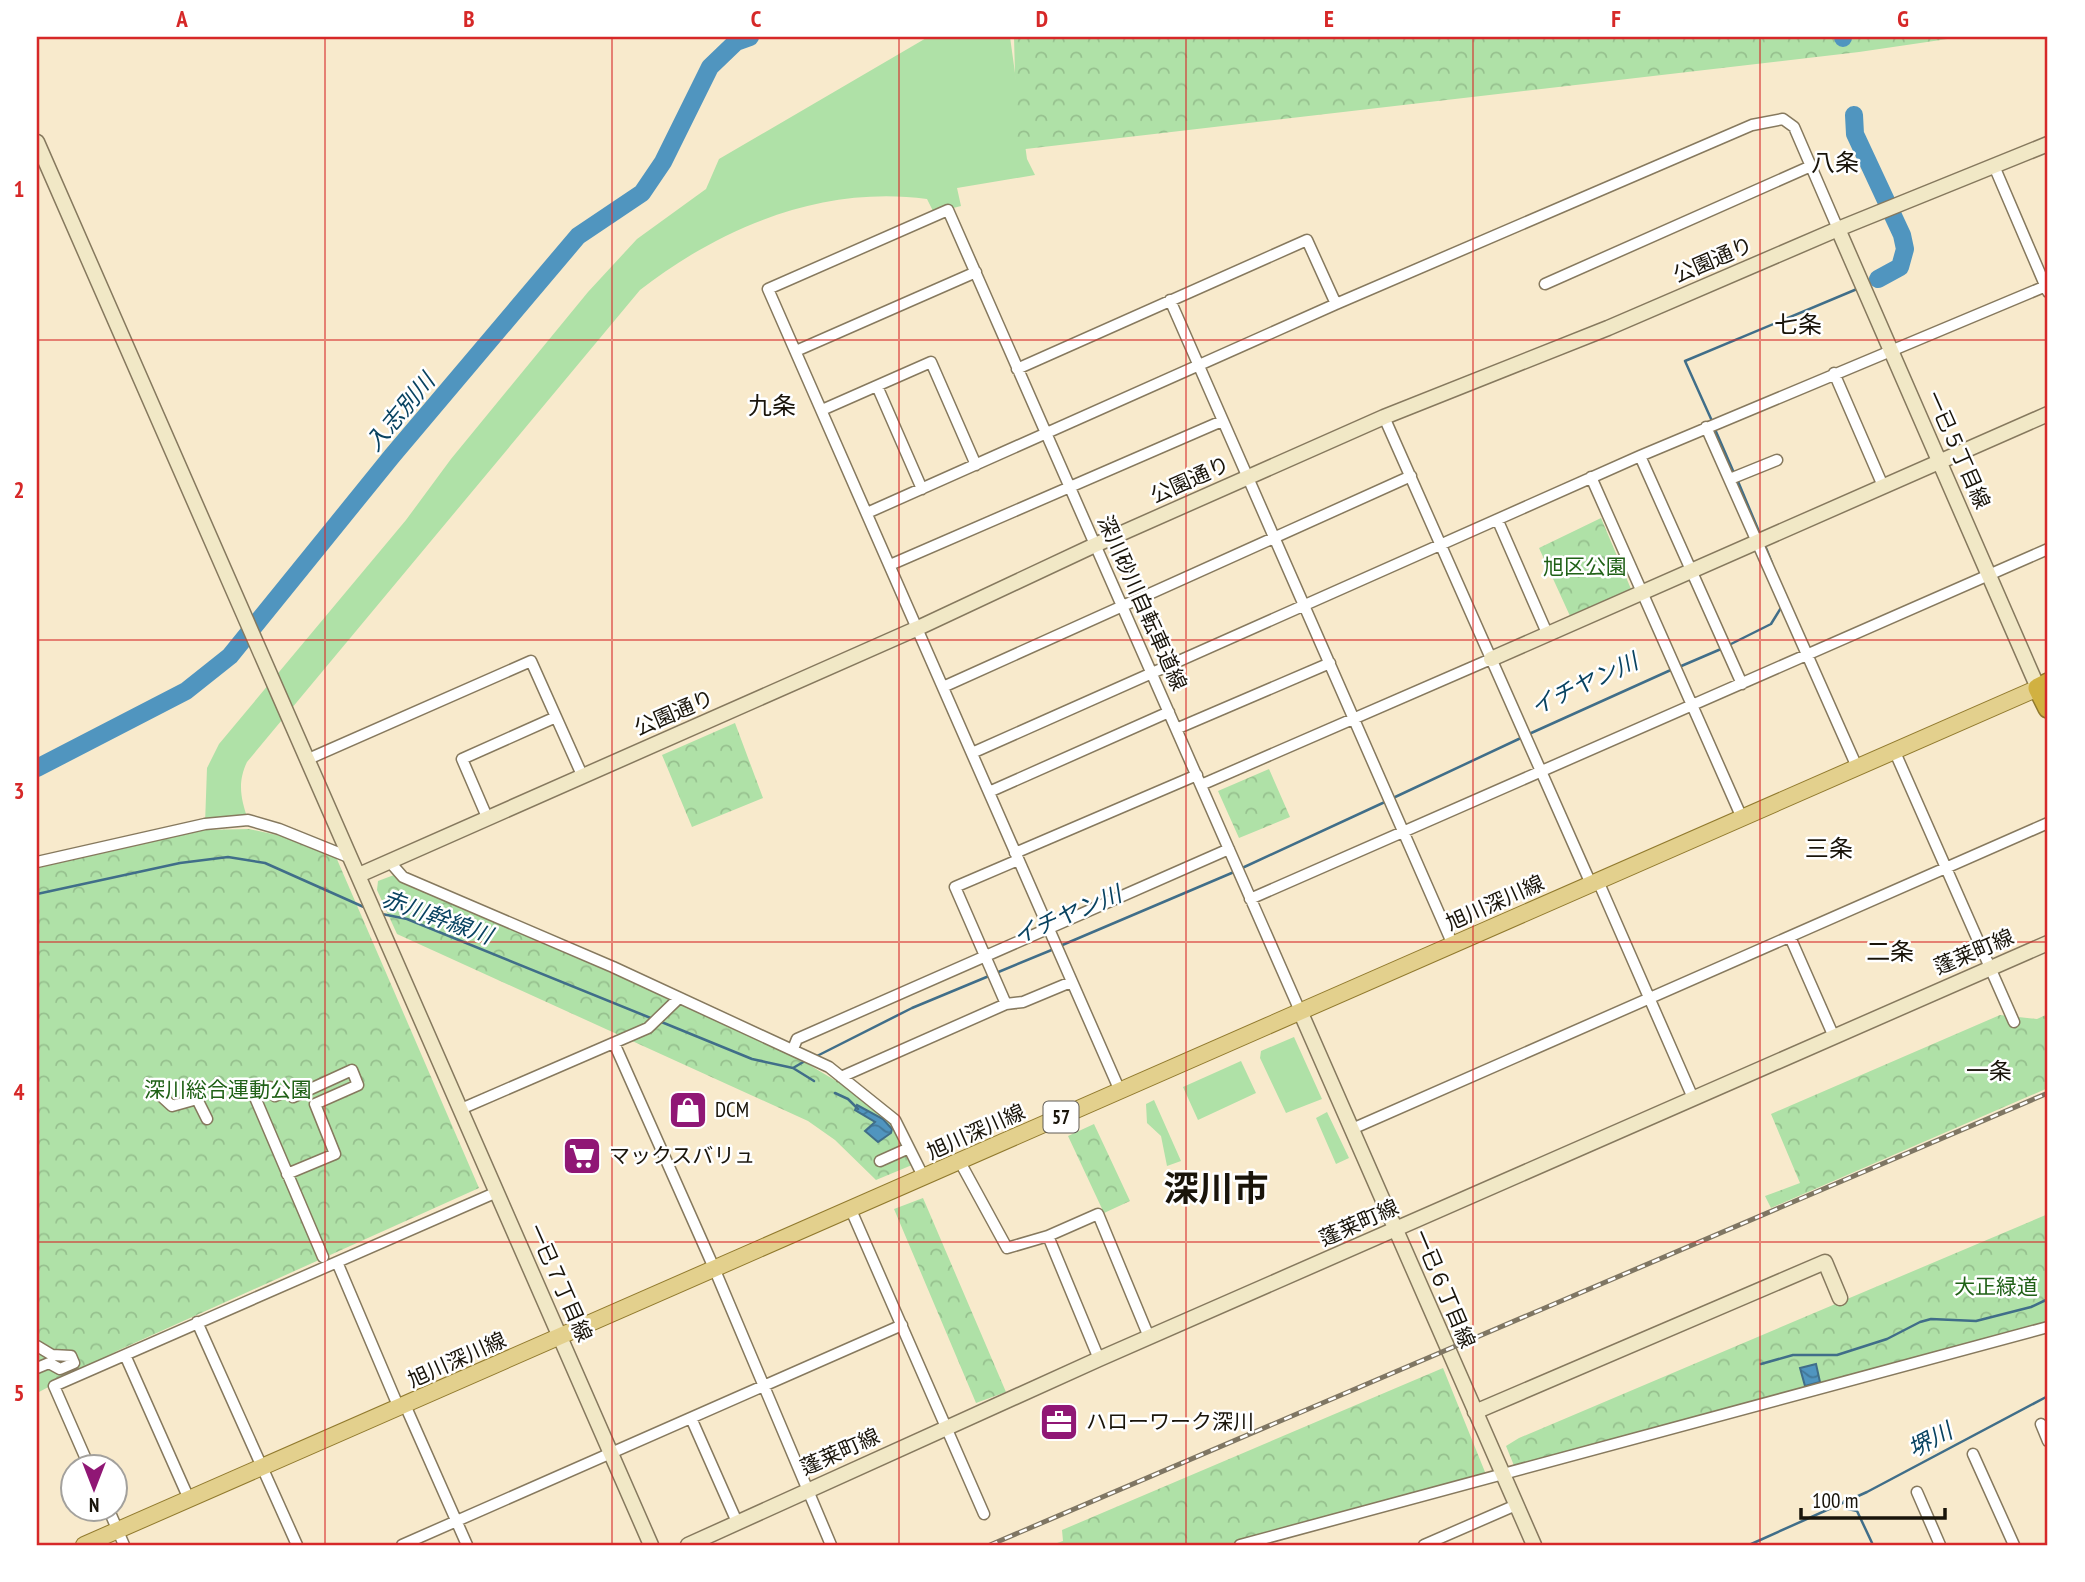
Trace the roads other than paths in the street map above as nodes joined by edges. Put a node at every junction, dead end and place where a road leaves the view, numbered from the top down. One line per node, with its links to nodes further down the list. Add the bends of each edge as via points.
1 (37, 142): 64 (street, 一已７丁目線)
2 (2048, 144): 4 (street, 公園通り)
3 (1811, 166): 5 (street); 7 (street); 10 (street, via 1794,127 1783,119 1752,125)
4 (1994, 166): 5 (street, 公園通り); 8 (street)
5 (1838, 229): 12 (street, 一已５丁目線); 19 (street, 公園通り)
6 (976, 272): 11 (street); 11 (street, 深川砂川自転車道線, via 948,210 768,289); 14 (street, 深川砂川自転車道線)
7 (1545, 284)
8 (2047, 289): 12 (street)
9 (1170, 300): 10 (street, via 1307,240); 13 (street); 14 (street)
10 (1335, 304): 13 (street)
11 (796, 351): 17 (street)
12 (1892, 351): 15 (street); 25 (street, 一已５丁目線)
13 (1199, 365): 20 (street); 22 (street)
14 (1017, 369): 22 (street, 深川砂川自転車道線)
15 (1834, 373): 21 (street); 31 (street)
16 (877, 386): 17 (street); 26 (street, via 931,362); 33 (street)
17 (822, 410): 34 (street)
18 (2048, 414): 25 (street)
19 (1384, 417): 27 (street, 公園通り); 28 (street)
20 (1222, 421): 27 (street); 32 (street)
21 (1706, 427): 23 (street); 30 (street)
22 (1045, 433): 26 (street); 32 (street, 深川砂川自転車道線)
23 (1640, 456): 29 (street); 42 (street)
24 (1777, 460): 30 (street)
25 (1940, 461): 31 (street); 43 (street, 一已５丁目線)
26 (976, 465): 33 (street)
27 (1247, 477): 36 (street); 38 (street, 公園通り)
28 (1411, 477): 36 (street); 39 (street)
29 (1591, 477): 35 (street); 44 (street)
30 (1730, 479): 37 (street)
31 (1883, 486): 37 (street)
32 (1070, 488): 38 (street, 深川砂川自転車道線); 41 (street)
33 (922, 489): 34 (street)
34 (867, 513): 41 (street)
35 (1498, 521): 39 (street); 48 (street)
36 (1274, 536): 45 (street); 46 (street)
37 (1757, 542): 42 (street); 49 (street)
38 (1095, 545): 45 (street, 深川砂川自転車道線); 47 (street, 公園通り)
39 (1442, 545): 46 (street); 50 (street)
40 (2048, 549): 43 (street)
41 (890, 565): 47 (street)
42 (1691, 570): 44 (street); 53 (street)
43 (1990, 576): 49 (street); 54 (street, 一已５丁目線)
44 (1642, 592): 48 (street); 56 (street)
45 (1122, 605): 52 (street, 深川砂川自転車道線); 55 (street)
46 (1306, 606): 51 (street); 52 (street)
47 (918, 628): 55 (street); 67 (street, 公園通り)
48 (1547, 633): 50 (street)
49 (1808, 655): 53 (street); 65 (street)
50 (1491, 659): 60 (street); 66 (street)
51 (1330, 663): 60 (street); 61 (street)
52 (1152, 674): 58 (street, 深川砂川自転車道線); 63 (street)
53 (1742, 684): 56 (street)
54 (2043, 685): 57 (highway); 62 (main road, 旭川深川線 / 57)
55 (943, 687): 63 (street)
56 (1691, 705): 66 (street); 71 (street)
57 (2048, 708)
58 (1169, 712): 61 (street, 深川砂川自転車道線); 69 (street)
59 (556, 717): 64 (street, via 531,662); 67 (street); 70 (street, via 462,759)
60 (1355, 719): 68 (street); 73 (street)
61 (1176, 729): 68 (street, 深川砂川自転車道線)
62 (1894, 750): 65 (main road, 旭川深川線 / 57); 79 (street)
63 (972, 753): 69 (street)
64 (306, 760): 76 (street, 一已７丁目線)
65 (1857, 767): 71 (main road, 旭川深川線 / 57)
66 (1540, 772): 73 (street); 81 (street)
67 (582, 775): 70 (street, 公園通り)
68 (1199, 780): 74 (street, 深川砂川自転車道線); 75 (street)
69 (989, 792): 75 (street)
70 (488, 817): 78 (street, 公園通り)
71 (1742, 818): 81 (main road, 旭川深川線 / 57)
72 (2048, 823): 79 (street)
73 (1403, 832): 82 (street); 86 (street)
74 (1229, 849): 82 (street, 深川砂川自転車道線); 83 (street)
75 (1017, 856): 83 (street); 87 (street, via 955,887)
76 (351, 858): 77 (street, via 248,820 214,822); 80 (street, 一已７丁目線)
77 (37, 862)
78 (389, 862): 80 (street, 公園通り); 90 (street, via 403,877)
79 (1946, 867): 84 (street); 88 (street)
80 (359, 875): 102 (street, 一已７丁目線)
81 (1594, 883): 86 (main road, 旭川深川線 / 57); 91 (street)
82 (1250, 899): 93 (street, 深川砂川自転車道線)
83 (1047, 929): 87 (street); 89 (street)
84 (1790, 937): 91 (street); 95 (street)
85 (2048, 943): 88 (street, 蓬莱町線)
86 (1453, 945): 93 (main road, 旭川深川線 / 57)
87 (986, 958): 92 (street); 97 (street, via 797,1039)
88 (1990, 968): 94 (street); 95 (street, 蓬莱町線)
89 (1071, 982): 92 (street, via 1023,1002); 99 (street)
90 (679, 998): 96 (street, via 648,1028); 97 (street)
91 (1648, 999): 101 (street); 104 (street)
92 (1006, 1004): 98 (street)
93 (1300, 1012): 99 (main road, 旭川深川線 / 57); 104 (street, 一已６丁目線)
94 (2014, 1022)
95 (1834, 1037): 101 (street, 蓬莱町線)
96 (614, 1043): 102 (street); 116 (street)
97 (793, 1049): 98 (street)
98 (841, 1077): 105 (street, via 895,1120)
99 (1120, 1091): 107 (main road, 旭川深川線 / 57)
100 (160, 1095): 103 (street, via 172,1106 197,1099)
101 (1693, 1098): 112 (street, 蓬莱町線)
102 (461, 1109): 110 (street, 一已７丁目線)
103 (207, 1119)
104 (1352, 1129): 112 (street, 一已６丁目線)
105 (909, 1148): 106 (street); 109 (street)
106 (880, 1161)
107 (960, 1162): 109 (main road, 旭川深川線 / 57); 113 (street, via 1007,1248)
108 (286, 1174): 108 (street, via 254,1095 270,1087 275,1096 289,1090 293,1097 352,1070 358,1085 316,1104 335,1154); 114 (street)
109 (924, 1178): 111 (main road, 旭川深川線 / 57)
110 (496, 1192): 115 (street); 121 (street, 一已７丁目線)
111 (851, 1210): 116 (main road, 旭川深川線 / 57); 119 (street)
112 (1395, 1229): 122 (street, 蓬莱町線); 129 (street, 一已６丁目線)
113 (1048, 1236): 122 (street, via 1098,1214); 125 (street)
114 (323, 1257)
115 (337, 1262): 118 (street); 128 (street)
116 (714, 1268): 121 (main road, 旭川深川線 / 57); 127 (street)
117 (1840, 1298): 129 (street, via 1825,1262)
118 (197, 1322): 124 (street); 137 (street)
119 (902, 1325): 127 (street); 132 (street)
120 (2048, 1327): 138 (street)
121 (561, 1337): 128 (main road, 旭川深川線 / 57); 135 (street, 一已７丁目線)
122 (1149, 1337): 125 (street, 蓬莱町線)
123 (37, 1346): 126 (street, via 52,1355 71,1356 75,1363 60,1369 49,1363)
124 (125, 1356): 134 (street, via 54,1386); 141 (street)
125 (1099, 1359): 132 (street, 蓬莱町線)
126 (37, 1368)
127 (764, 1385): 130 (street); 139 (street)
128 (402, 1407): 137 (main road, 旭川深川線 / 57); 144 (street)
129 (1475, 1412): 138 (street, 一已６丁目線)
130 (691, 1418): 135 (street); 145 (street)
131 (2041, 1424): 133 (street)
132 (944, 1428): 139 (street, 蓬莱町線); 143 (street)
133 (2048, 1441)
134 (83, 1452)
135 (611, 1453): 144 (street); 151 (street, 一已７丁目線)
136 (1973, 1454): 158 (street)
137 (262, 1467): 141 (main road, 旭川深川線 / 57); 148 (street)
138 (1501, 1476): 142 (street, 一已６丁目線); 154 (street)
139 (809, 1489): 145 (street, 蓬莱町線); 153 (street)
140 (1917, 1492): 157 (street)
141 (189, 1499): 146 (main road, 旭川深川線 / 57)
142 (1516, 1505): 155 (street); 156 (street, 一已６丁目線)
143 (984, 1514)
144 (457, 1521): 149 (street); 150 (street)
145 (737, 1522): 152 (street, 蓬莱町線)
146 (121, 1538): 147 (main road, 旭川深川線 / 57)
147 (84, 1545)
148 (296, 1545)
149 (402, 1545)
150 (467, 1545)
151 (651, 1545)
152 (688, 1545)
153 (831, 1545)
154 (1240, 1545)
155 (1424, 1545)
156 (1534, 1545)
157 (1940, 1545)
158 (2014, 1545)

